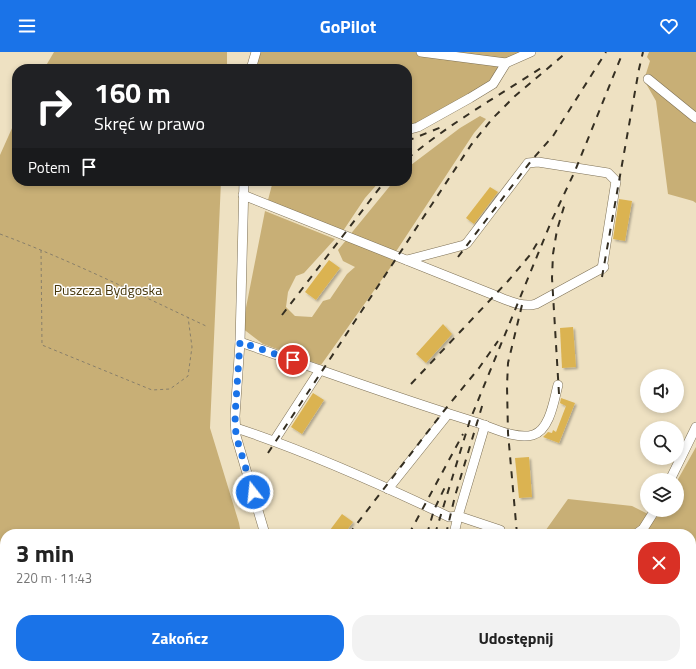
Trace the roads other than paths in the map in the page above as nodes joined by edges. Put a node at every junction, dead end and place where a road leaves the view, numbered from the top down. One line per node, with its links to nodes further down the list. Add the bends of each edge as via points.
1 (256, 52): 5 (lane)
2 (421, 52): 4 (lane)
3 (531, 52): 4 (lane)
4 (506, 63): 8 (lane, via 493,84)
5 (252, 64)
6 (648, 79): 7 (lane)
7 (696, 118)
8 (412, 128)
9 (244, 186): 10 (lane)
10 (243, 196): 11 (lane); 12 (lane)
11 (407, 260): 11 (lane, via 518,304 536,304 603,268 616,181 608,173 538,162 528,163 464,245)
12 (240, 342): 13 (lane); 18 (lane)
13 (320, 370): 15 (lane); 19 (lane)
14 (558, 386): 16 (lane, via 545,427 538,433 521,435)
15 (448, 414): 16 (lane); 21 (lane)
16 (485, 425): 22 (lane)
17 (696, 427): 20 (lane)
18 (236, 428): 19 (lane); 24 (lane, via 236,436)
19 (274, 441): 21 (lane)
20 (673, 473)
21 (388, 489): 22 (lane, via 449,517)
22 (458, 516): 25 (lane); 26 (lane)
23 (651, 517): 27 (lane)
24 (264, 529)
25 (455, 529)
26 (497, 529)
27 (643, 529)

